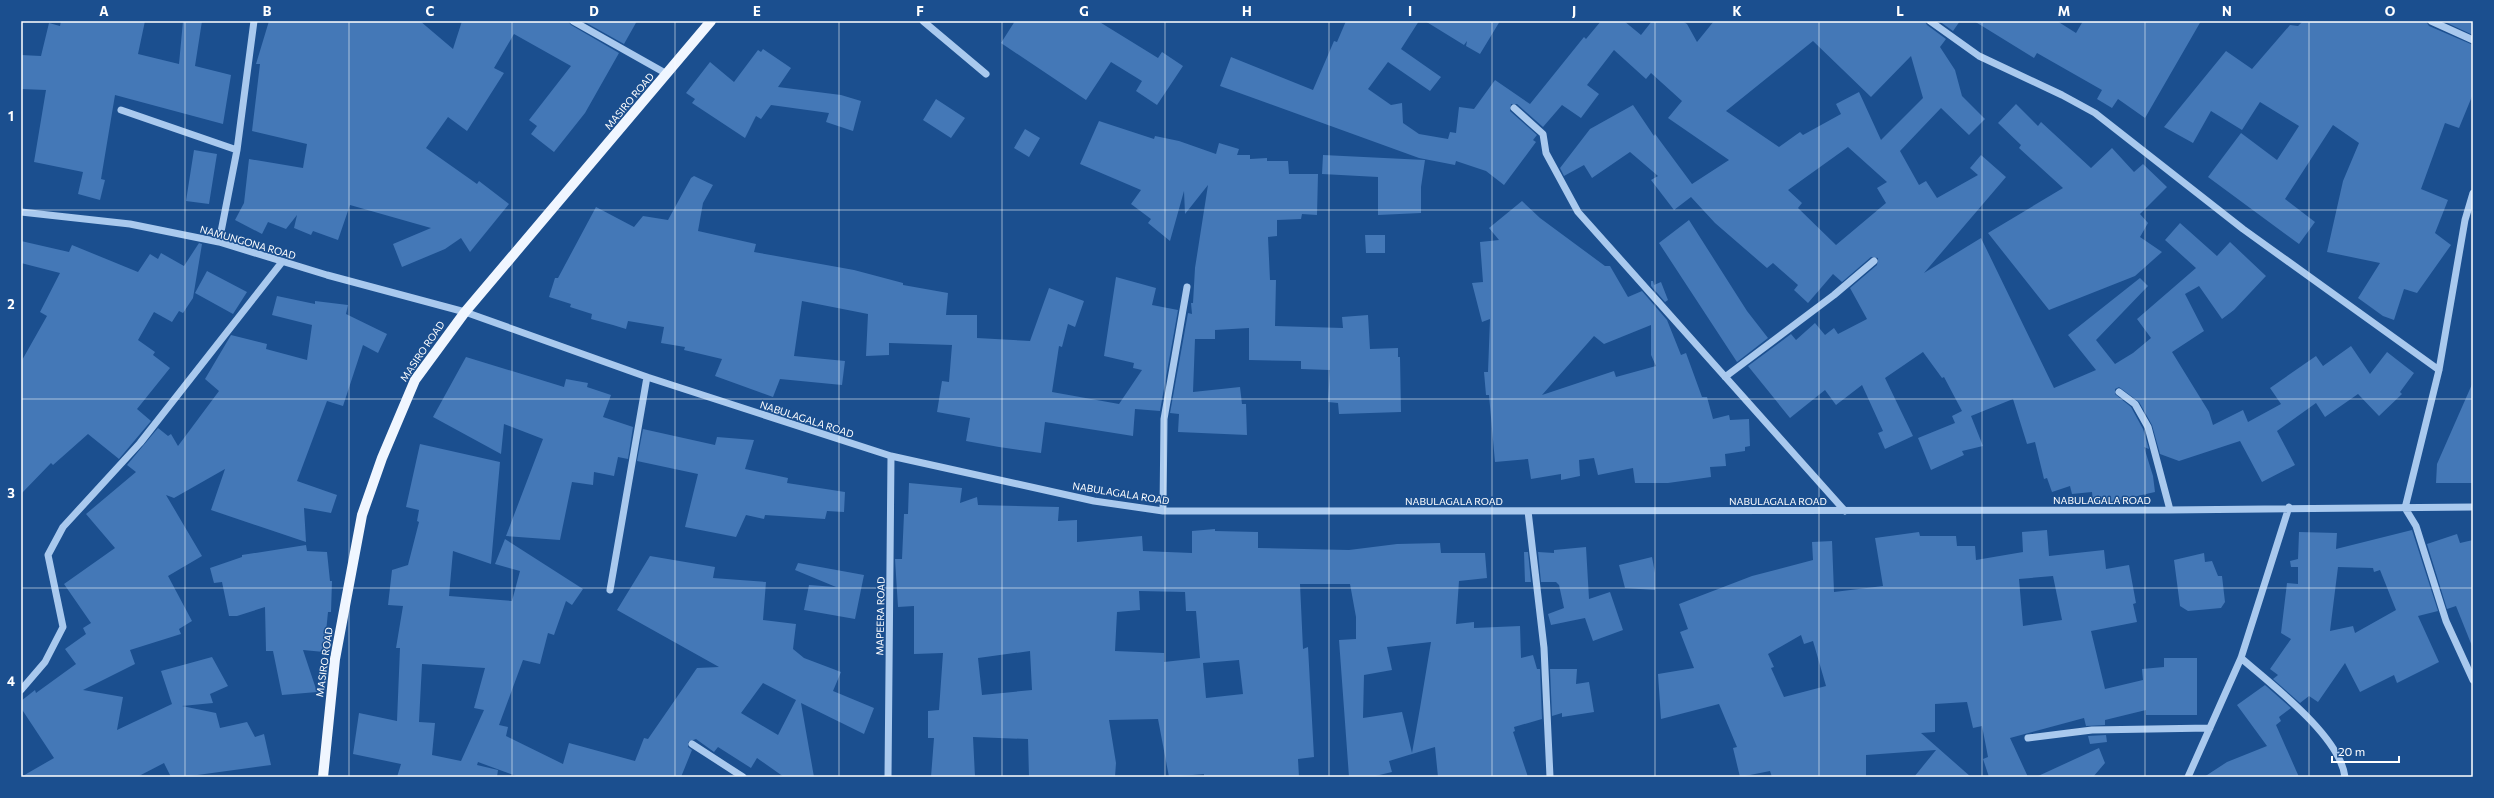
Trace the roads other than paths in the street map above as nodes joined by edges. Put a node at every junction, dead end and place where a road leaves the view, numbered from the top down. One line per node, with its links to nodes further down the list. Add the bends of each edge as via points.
1 (254, 21): 12 (street)
2 (573, 21): 8 (street)
3 (711, 21): 8 (main road, MASIRO ROAD)
4 (923, 21): 9 (street)
5 (1930, 21): 20 (street, via 1979,56 2095,113 2243,229)
6 (2431, 21): 7 (street)
7 (2473, 40)
8 (667, 74): 19 (main road, MASIRO ROAD)
9 (986, 74)
10 (1514, 108): 22 (street, via 1543,134 1546,153 1578,212)
11 (121, 110): 12 (street)
12 (237, 150): 15 (street)
13 (2473, 193): 20 (street, via 2465,220)
14 (21, 212): 15 (street, NAMUNGONA ROAD, via 130,224)
15 (219, 242): 17 (street, NAMUNGONA ROAD)
16 (1874, 261): 22 (street, via 1834,295)
17 (282, 262): 19 (street, NAMUNGONA ROAD); 35 (street, via 140,443 63,527 48,555 62,627 45,662)
18 (1187, 287): 29 (street, via 1164,419)
19 (465, 312): 21 (street, NABULAGALA ROAD); 39 (main road, MASIRO ROAD, via 415,380 384,450 362,515 335,659)
20 (2439, 370): 27 (street)
21 (647, 377): 24 (street, NABULAGALA ROAD); 32 (street)
22 (1725, 377): 31 (street)
23 (2119, 392): 28 (street, via 2135,404 2148,428)
24 (891, 456): 29 (street, NABULAGALA ROAD, via 1094,501); 41 (street, MAPEERA ROAD)
25 (2289, 507): 27 (street, NABULAGALA ROAD); 28 (street, NABULAGALA ROAD); 33 (street)
26 (2473, 507): 27 (street, NABULAGALA ROAD)
27 (2404, 508): 34 (street, via 2416,526 2446,621)
28 (2170, 510): 31 (street, NABULAGALA ROAD)
29 (1163, 511): 30 (street, NABULAGALA ROAD)
30 (1528, 511): 31 (street, NABULAGALA ROAD); 42 (street, via 1544,648)
31 (1845, 511)
32 (610, 590)
33 (2241, 658): 36 (street); 44 (street, via 2301,711 2339,755)
34 (2473, 680)
35 (21, 690)
36 (2210, 728): 37 (street, via 2092,730); 43 (street)
37 (2028, 738)
38 (692, 744): 40 (street)
39 (322, 777)
40 (743, 777)
41 (888, 777)
42 (1550, 777)
43 (2188, 777)
44 (2345, 777)

